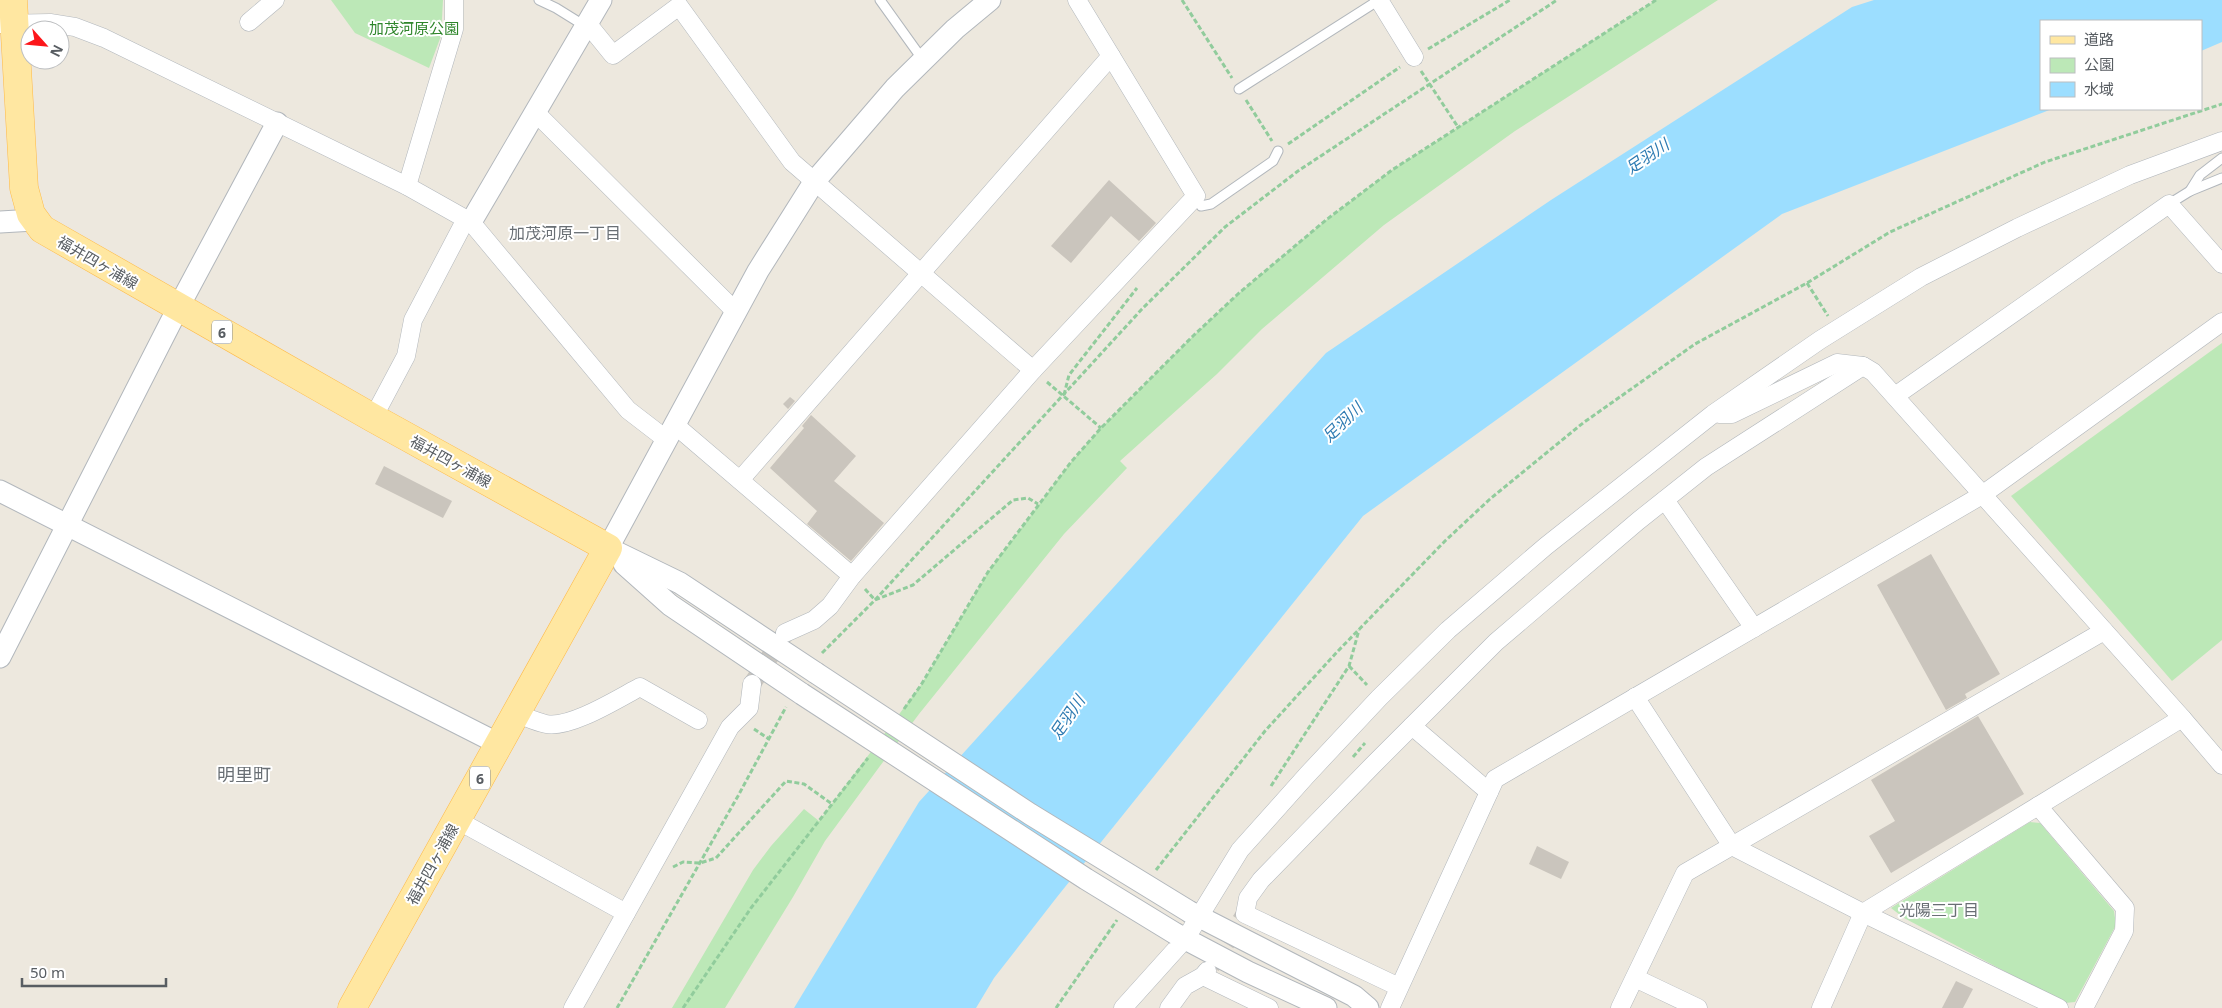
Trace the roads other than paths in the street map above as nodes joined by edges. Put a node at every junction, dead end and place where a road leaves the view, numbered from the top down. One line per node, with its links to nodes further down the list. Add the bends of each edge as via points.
1 (275, 0): 10 (street)
2 (454, 0): 23 (street, via 454,29)
3 (539, 0): 11 (lane)
4 (600, 0): 11 (street)
5 (880, 0): 14 (lane)
6 (990, 0): 14 (street)
7 (1077, 0): 12 (street)
8 (1383, 1): 13 (street); 15 (lane)
9 (9, 15): 17 (street, via 75,27 104,38); 27 (main road, 福井四ヶ浦線 / 6, via 24,188)
10 (249, 22)
11 (586, 25): 16 (street); 22 (street, via 613,55 679,6 792,162)
12 (1111, 56): 25 (street); 31 (street)
13 (1414, 57)
14 (923, 60): 22 (street, via 869,116)
15 (1239, 89)
16 (535, 112): 28 (street); 33 (street)
17 (277, 122): 23 (street); 32 (street)
18 (2222, 141): 38 (street, via 2130,175 1921,277 1820,340)
19 (1278, 151): 25 (lane, via 1274,161 1211,204 1201,206)
20 (2222, 158): 24 (lane, via 2200,175)
21 (2222, 178): 24 (lane)
22 (814, 182): 31 (street); 33 (street)
23 (407, 186): 28 (street)
24 (2190, 191): 26 (lane)
25 (1196, 196): 36 (street)
26 (2168, 204): 30 (street); 37 (street)
27 (34, 220): 29 (street); 32 (main road, 福井四ヶ浦線 / 6, via 51,235)
28 (468, 220): 39 (street, via 413,320 406,356); 40 (street, via 628,410)
29 (0, 222)
30 (2222, 264)
31 (921, 274): 36 (street); 41 (street)
32 (178, 308): 39 (main road, 福井四ヶ浦線 / 6); 45 (street)
33 (736, 312): 40 (street)
34 (2222, 322): 43 (street)
35 (1863, 366): 37 (street); 38 (street, via 1837,363 1732,414); 44 (street, via 1706,467)
36 (1033, 370): 47 (street)
37 (1895, 396): 43 (street)
38 (1713, 414): 66 (street, via 1546,546 1448,630 1386,691 1240,850)
39 (373, 418): 46 (main road, 福井四ヶ浦線 / 6)
40 (671, 433): 41 (street); 46 (street)
41 (740, 480): 47 (street)
42 (0, 491): 45 (street)
43 (1982, 495): 48 (street); 49 (street)
44 (1665, 500): 48 (street); 57 (street, via 1496,642)
45 (68, 525): 51 (street); 58 (street)
46 (608, 548): 54 (main road, 福井四ヶ浦線 / 6); 66 (street, bridge, via 680,583 816,667 1038,820); 67 (street, bridge, via 670,605 795,698)
47 (852, 576): 50 (street, via 830,606 814,620)
48 (1754, 628): 53 (street)
49 (2104, 631): 55 (street); 63 (street)
50 (785, 633)
51 (0, 657)
52 (752, 684): 64 (street, via 749,708 730,727)
53 (1635, 697): 60 (street, via 1495,779); 63 (street)
54 (517, 714): 56 (street, via 548,725 566,722 640,687); 58 (main road, 福井四ヶ浦線 / 6)
55 (2182, 718): 59 (street); 61 (street)
56 (698, 720)
57 (1412, 726): 60 (street); 69 (street, via 1261,880 1248,898 1245,914)
58 (499, 744): 62 (main road, 福井四ヶ浦線 / 6)
59 (2222, 766)
60 (1489, 792): 69 (street)
61 (2038, 806): 65 (street); 82 (street, via 2125,908 2124,931)
62 (457, 820): 64 (street); 70 (main road, 福井四ヶ浦線 / 6)
63 (1732, 846): 65 (street); 68 (street, via 1685,873)
64 (626, 913): 71 (street)
65 (1863, 913): 80 (street); 81 (street)
66 (1194, 915): 67 (street); 76 (street, via 1354,996)
67 (1181, 936): 72 (street); 75 (street)
68 (1635, 978): 78 (street); 79 (street)
69 (1399, 987): 77 (street)
70 (352, 1008)
71 (574, 1008)
72 (1122, 1008)
73 (1169, 1008): 74 (street, via 1185,986 1205,974)
74 (1269, 1008)
75 (1326, 1008)
76 (1368, 1008)
77 (1390, 1008)
78 (1620, 1008)
79 (1698, 1008)
80 (1821, 1008)
81 (2059, 1008)
82 (2084, 1008)

